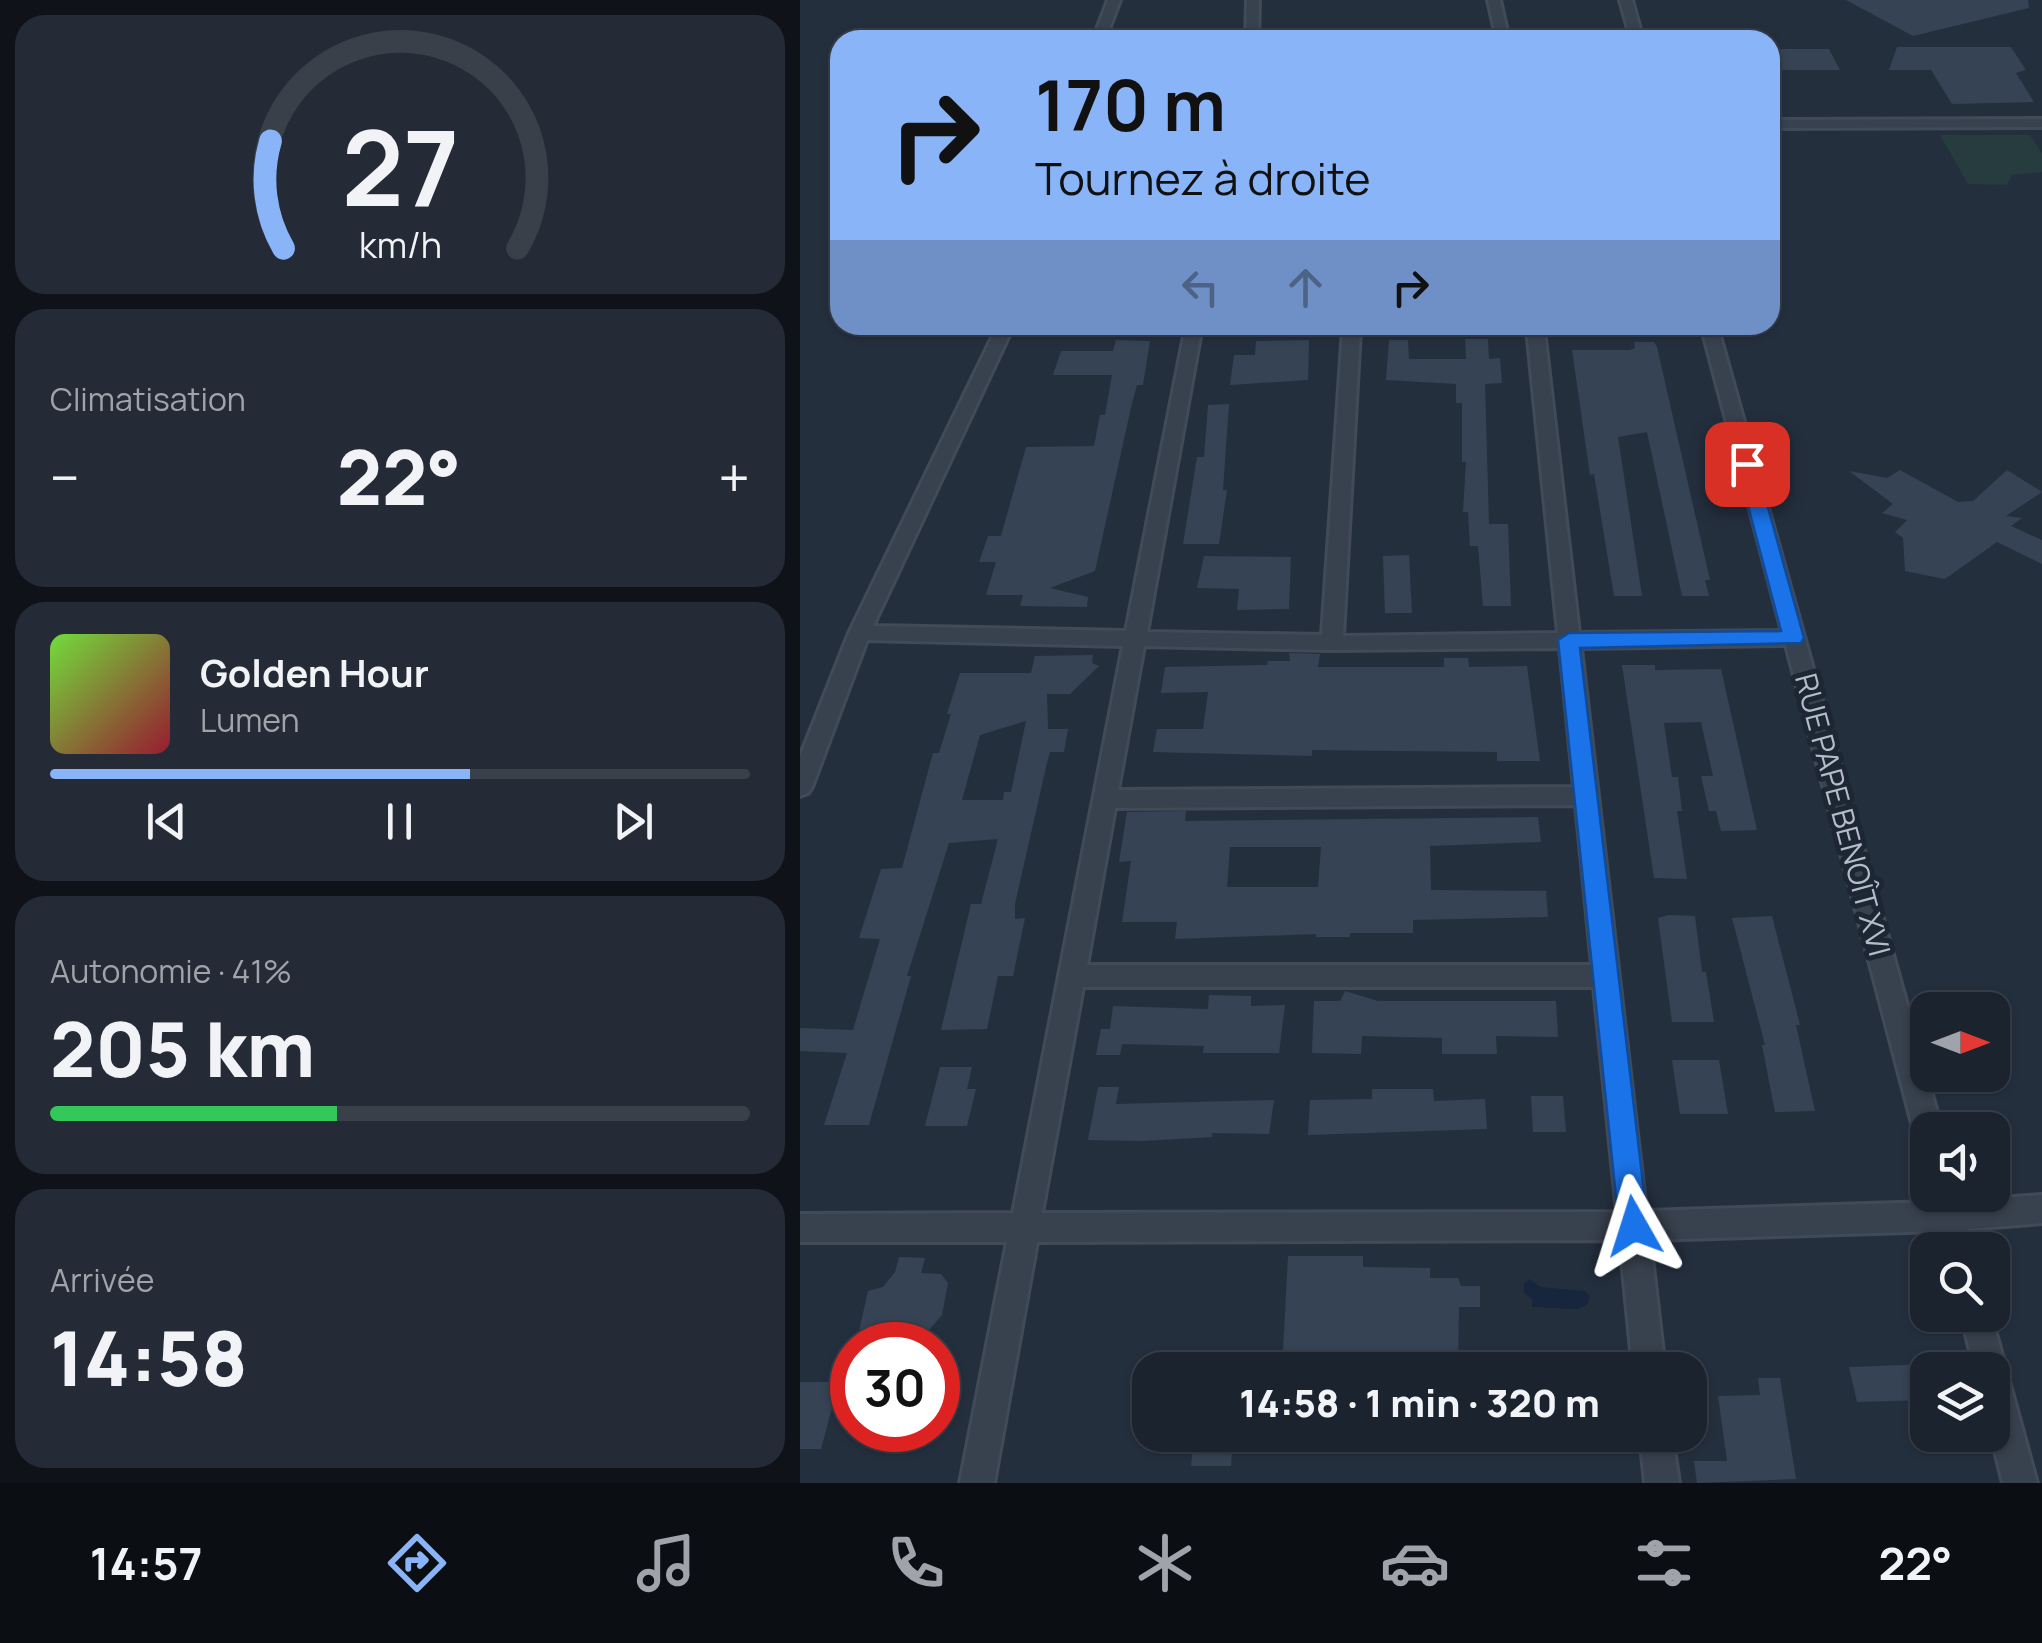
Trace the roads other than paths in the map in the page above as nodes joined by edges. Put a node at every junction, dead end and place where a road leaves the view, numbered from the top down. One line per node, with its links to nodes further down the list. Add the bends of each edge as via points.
1 (1114, 0): 5 (street)
2 (1253, 0): 6 (street)
3 (1494, 0): 7 (street)
4 (1626, 0): 8 (street)
5 (1102, 30)
6 (1252, 30)
7 (1501, 30)
8 (1634, 30)
9 (2042, 123): 10 (street)
10 (1780, 124)
11 (1001, 335): 16 (street)
12 (1192, 335): 18 (street)
13 (1351, 335): 20 (street)
14 (1536, 335): 19 (street)
15 (1713, 335): 17 (street, RUE PAPE BENOÎT XVI)
16 (859, 634): 18 (street); 21 (street)
17 (1794, 638): 19 (street); 26 (street, RUE PAPE BENOÎT XVI)
18 (1136, 640): 20 (street); 23 (street)
19 (1569, 640): 20 (street); 22 (street)
20 (1332, 642)
21 (800, 787)
22 (1586, 796): 23 (street); 25 (street)
23 (1106, 799): 24 (street)
24 (1072, 976): 25 (street); 32 (street)
25 (1606, 976): 30 (street)
26 (1923, 1112)
27 (1910, 1208): 30 (street)
28 (2010, 1208): 29 (street)
29 (2042, 1209)
30 (1634, 1226): 32 (street); 33 (street)
31 (800, 1228): 32 (street)
32 (1024, 1230): 36 (street)
33 (1647, 1352)
34 (2010, 1444): 38 (street)
35 (1658, 1452): 37 (street)
36 (977, 1483)
37 (1662, 1483)
38 (2020, 1483)

